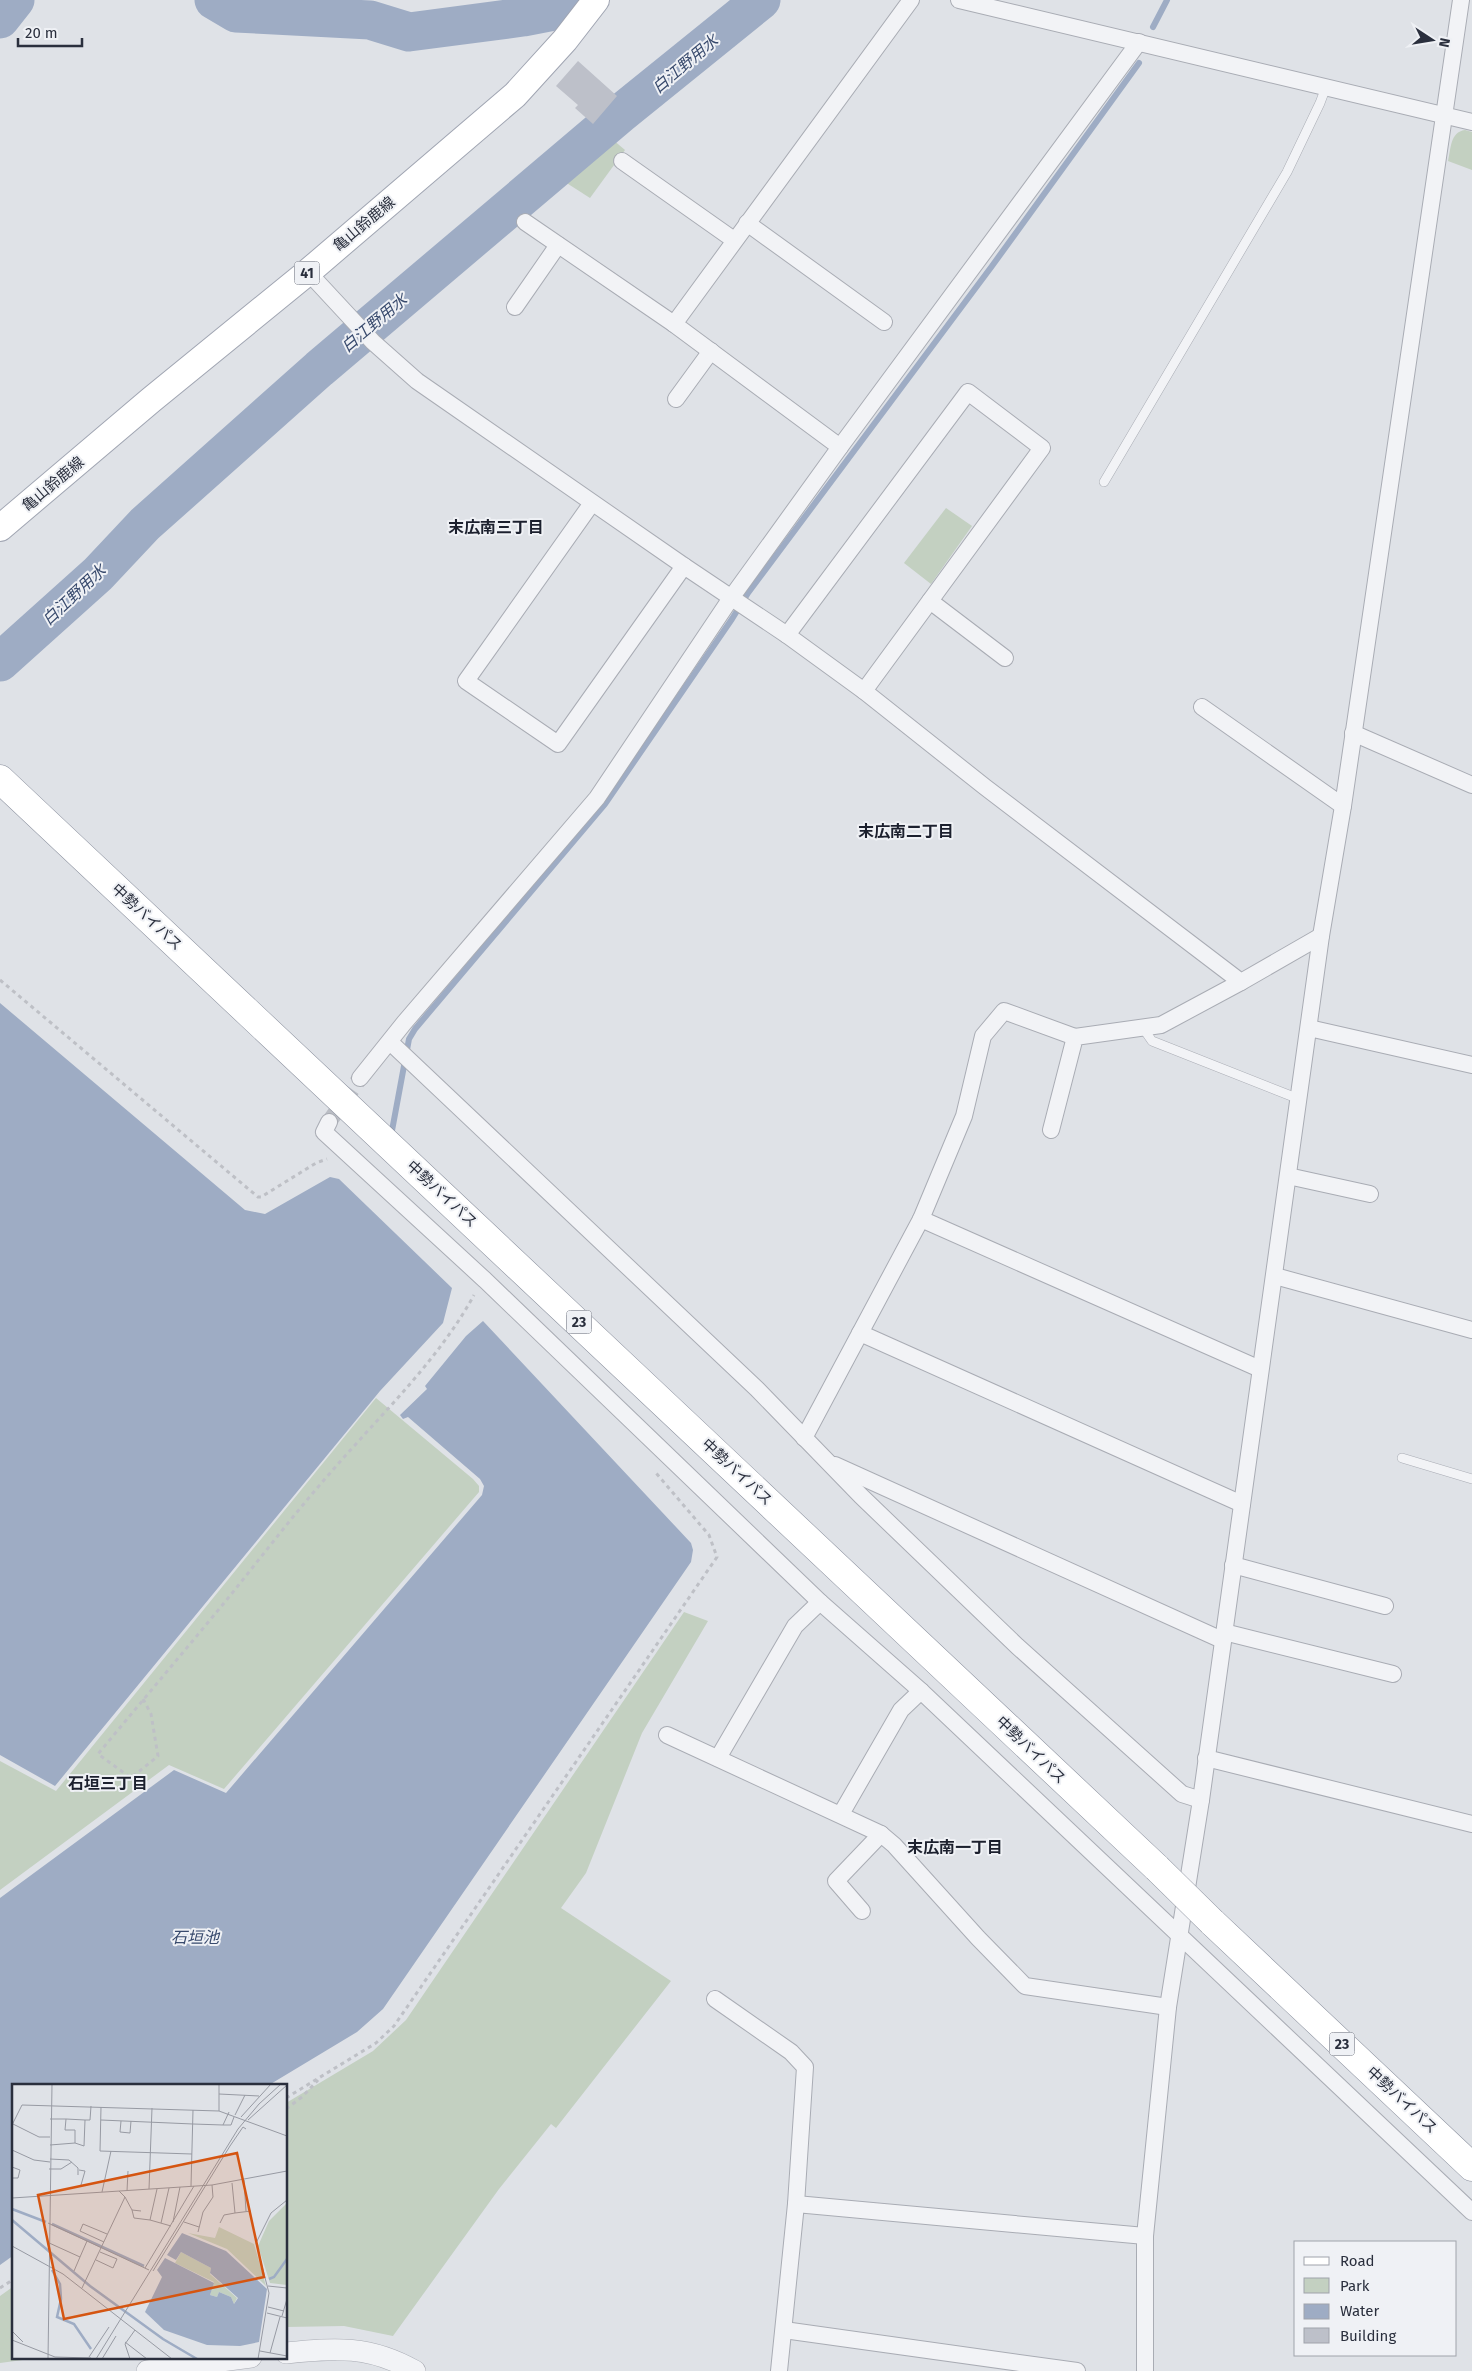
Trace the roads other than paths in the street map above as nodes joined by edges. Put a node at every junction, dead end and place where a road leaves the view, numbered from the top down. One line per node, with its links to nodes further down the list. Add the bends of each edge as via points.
1 (596, 0): 14 (main road, 亀山鈴鹿線 / 41, via 515,95)
2 (912, 0): 11 (street)
3 (959, 0): 5 (street)
4 (1461, 0): 7 (street)
5 (1140, 42): 6 (street); 20 (street)
6 (1326, 87): 7 (street); 21 (lane, via 1287,172)
7 (1444, 115): 8 (street); 31 (street)
8 (1472, 122)
9 (622, 161): 12 (street)
10 (525, 222): 13 (street)
11 (747, 223): 12 (street); 16 (street)
12 (734, 240): 17 (street)
13 (558, 245): 15 (street); 17 (street)
14 (308, 272): 22 (street, via 373,342 417,382); 23 (main road, 亀山鈴鹿線 / 41, via 150,400)
15 (515, 307)
16 (884, 322)
17 (674, 324): 18 (street)
18 (711, 351): 19 (street); 20 (street)
19 (676, 400)
20 (840, 447): 25 (street)
21 (1104, 482)
22 (592, 503): 24 (street); 24 (street, via 466,681 473,686 558,744)
23 (0, 528)
24 (684, 566): 25 (street)
25 (731, 598): 27 (street); 40 (street, via 597,798)
26 (930, 601): 27 (street, via 1042,448 968,392); 28 (street); 29 (street)
27 (787, 635): 29 (street)
28 (1005, 658)
29 (864, 691): 36 (street)
30 (1202, 707): 34 (street)
31 (1354, 733): 33 (street); 34 (street)
32 (0, 779): 75 (highway, 中勢バイパス / 23, bridge)
33 (1472, 785)
34 (1343, 806): 35 (street)
35 (1321, 936): 36 (street); 38 (street)
36 (1241, 982): 37 (street, via 1161,1025)
37 (1143, 1028): 39 (street); 43 (lane, via 1152,1041)
38 (1309, 1028): 41 (street); 43 (street)
39 (1075, 1037): 45 (street); 48 (street, via 1004,1012 988,1030 983,1036 964,1116)
40 (390, 1042): 42 (street); 53 (street)
41 (1472, 1065)
42 (360, 1078)
43 (1299, 1099): 46 (street)
44 (329, 1122): 59 (street, via 324,1132 485,1280)
45 (1051, 1130)
46 (1288, 1176): 47 (street); 49 (street)
47 (1370, 1194)
48 (921, 1219): 51 (street); 52 (street)
49 (1275, 1276): 50 (street); 52 (street)
50 (1472, 1330)
51 (860, 1333): 53 (street); 57 (street)
52 (1260, 1369): 57 (street)
53 (804, 1438): 55 (street)
54 (1402, 1458): 56 (lane)
55 (826, 1461): 61 (street); 67 (street, via 1024,1652 1182,1794)
56 (1472, 1479)
57 (1242, 1504): 58 (street)
58 (1233, 1565): 60 (street); 61 (street)
59 (820, 1602): 63 (street); 65 (street, via 795,1626)
60 (1385, 1606)
61 (1223, 1636): 62 (street); 66 (street)
62 (1393, 1674)
63 (921, 1691): 68 (street, via 902,1710); 72 (street)
64 (667, 1734): 65 (street)
65 (718, 1758): 68 (street)
66 (1206, 1758): 67 (street); 69 (street)
67 (1201, 1800): 72 (street)
68 (842, 1814): 70 (street)
69 (1472, 1824)
70 (881, 1834): 71 (street, via 836,1881); 74 (street, via 1025,1986)
71 (862, 1911)
72 (1180, 1935): 74 (street); 77 (street)
73 (715, 1999): 76 (street, via 791,2052 805,2067)
74 (1168, 2007): 78 (street)
75 (1472, 2167)
76 (796, 2204): 78 (street); 79 (street)
77 (1472, 2212)
78 (1145, 2236): 86 (street)
79 (784, 2330): 84 (street); 85 (street)
80 (288, 2353): 83 (street, via 336,2348 372,2353)
81 (244, 2358): 82 (street)
82 (147, 2371)
83 (415, 2371)
84 (779, 2371)
85 (1077, 2371)
86 (1145, 2371)

